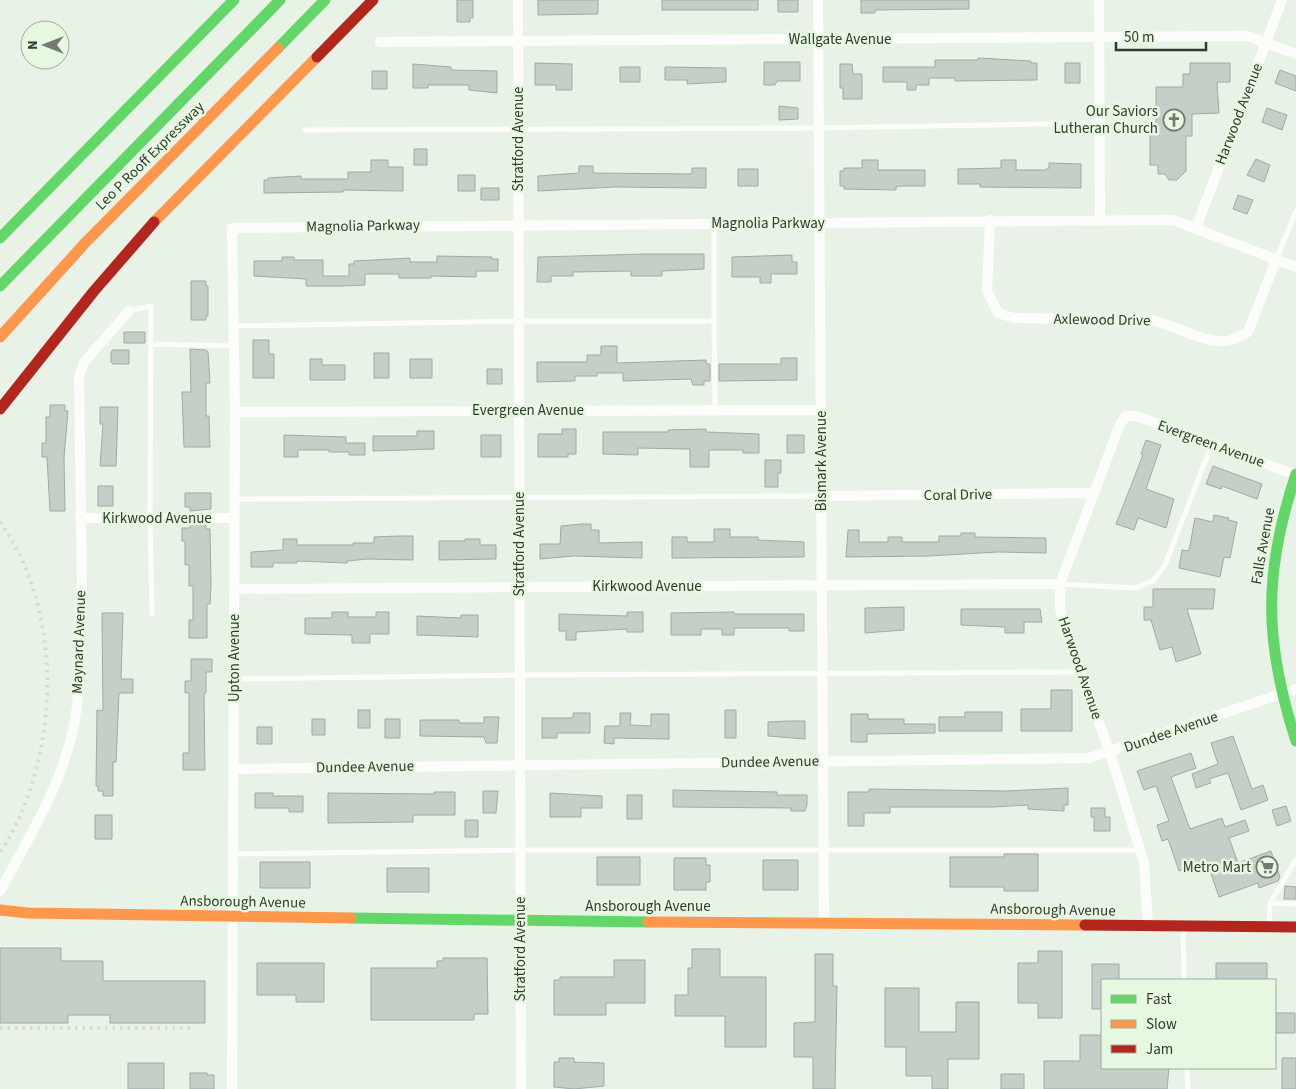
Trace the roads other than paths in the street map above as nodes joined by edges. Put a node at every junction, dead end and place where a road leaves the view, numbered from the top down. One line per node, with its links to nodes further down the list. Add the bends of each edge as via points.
1 (234, 0): 27 (main road)
2 (280, 0): 30 (main road, Leo P Rooff Expressway)
3 (325, 0): 35 (main road, Leo P Rooff Expressway, via 93,236)
4 (373, 0): 38 (main road, via 143,233)
5 (518, 0): 12 (street, Stratford Avenue)
6 (818, 0): 10 (street, Bismark Avenue)
7 (1099, 0): 9 (street)
8 (1282, 0): 13 (street, Harwood Avenue)
9 (1099, 37): 10 (street, Wallgate Avenue); 13 (street, Wallgate Avenue, via 1247,36); 15 (street)
10 (818, 39): 12 (street, Wallgate Avenue); 16 (street, Bismark Avenue)
11 (380, 42): 12 (street, Wallgate Avenue)
12 (518, 42): 18 (street, Stratford Avenue)
13 (1266, 43): 14 (street, Wallgate Avenue); 26 (street, Harwood Avenue)
14 (1296, 54)
15 (1100, 123): 16 (lane); 21 (street)
16 (819, 128): 18 (lane); 23 (street, Bismark Avenue)
17 (305, 130): 18 (lane)
18 (518, 130): 24 (street, Stratford Avenue)
19 (1296, 211): 28 (lane)
20 (990, 220): 21 (street, Magnolia Parkway); 23 (street, Magnolia Parkway); 28 (street, Axlewood Drive, via 987,291 998,313 1014,318 1152,320 1216,342 1229,341 1248,332)
21 (1100, 221): 26 (street, Magnolia Parkway, via 1174,220)
22 (714, 223): 23 (street, Magnolia Parkway); 24 (street, Magnolia Parkway); 33 (lane)
23 (819, 223): 41 (street, Bismark Avenue)
24 (519, 225): 25 (street, Magnolia Parkway); 32 (street, Stratford Avenue)
25 (232, 228): 34 (street, Upton Avenue)
26 (1196, 228): 28 (street, Magnolia Parkway)
27 (0, 238)
28 (1276, 260): 29 (street, Magnolia Parkway)
29 (1296, 267)
30 (0, 286)
31 (129, 311): 36 (lane, via 152,306); 50 (street, Maynard Avenue, via 84,362 79,376)
32 (519, 321): 33 (lane); 34 (lane); 39 (street, Stratford Avenue)
33 (714, 321): 40 (lane)
34 (234, 326): 37 (street, Upton Avenue)
35 (0, 337)
36 (151, 344): 37 (lane); 51 (lane)
37 (234, 346): 42 (street, Upton Avenue)
38 (0, 409)
39 (519, 410): 40 (street, Evergreen Avenue); 42 (street, Evergreen Avenue); 49 (street, Stratford Avenue)
40 (714, 410): 41 (street, Evergreen Avenue)
41 (821, 410): 47 (street, Bismark Avenue)
42 (235, 412): 48 (street, Upton Avenue)
43 (1126, 416): 44 (street, Evergreen Avenue, via 1136,416); 46 (street, Harwood Avenue)
44 (1212, 444): 45 (street, Evergreen Avenue); 53 (lane, via 1165,565 1153,581 1136,588)
45 (1296, 475): 63 (main road, Falls Avenue, via 1276,539 1270,590 1271,643)
46 (1094, 493): 47 (street, Coral Drive); 53 (street, Harwood Avenue)
47 (821, 496): 49 (lane); 54 (street, Bismark Avenue)
48 (234, 499): 49 (lane); 52 (street, Upton Avenue)
49 (519, 499): 55 (street, Stratford Avenue)
50 (80, 518): 51 (street, Kirkwood Avenue); 74 (street, Maynard Avenue, via 79,672 77,706 70,739 61,771 33,835)
51 (150, 518): 52 (street, Kirkwood Avenue); 57 (lane)
52 (234, 518): 56 (street, Upton Avenue)
53 (1060, 584): 54 (street, Kirkwood Avenue); 58 (street, Harwood Avenue, via 1060,609)
54 (822, 586): 55 (street, Kirkwood Avenue); 59 (street, Bismark Avenue)
55 (519, 587): 56 (street, Kirkwood Avenue); 60 (street, Stratford Avenue)
56 (234, 589): 61 (street, Upton Avenue)
57 (152, 614)
58 (1081, 672): 59 (lane); 65 (street, Harwood Avenue)
59 (823, 674): 60 (lane); 66 (street, Bismark Avenue)
60 (519, 675): 61 (lane); 67 (street, Stratford Avenue)
61 (234, 679): 68 (street, Upton Avenue)
62 (1296, 689): 63 (street, Dundee Avenue)
63 (1281, 694): 64 (main road, Falls Avenue); 65 (street, Dundee Avenue)
64 (1296, 741)
65 (1110, 753): 66 (street, Dundee Avenue, via 1090,758); 71 (street, Harwood Avenue)
66 (824, 762): 67 (street, Dundee Avenue); 69 (street, Bismark Avenue)
67 (519, 765): 68 (street, Dundee Avenue); 70 (street, Stratford Avenue)
68 (234, 769): 72 (street, Upton Avenue)
69 (824, 849): 70 (lane); 71 (lane); 80 (street, Bismark Avenue)
70 (519, 850): 72 (lane); 79 (street, Stratford Avenue)
71 (1140, 850): 81 (street, Harwood Avenue, via 1144,863)
72 (233, 854): 78 (street, Upton Avenue)
73 (1296, 860): 76 (lane)
74 (0, 891)
75 (1296, 902): 76 (lane)
76 (1270, 904): 83 (lane)
77 (0, 910): 78 (main road, Ansborough Avenue, via 28,914)
78 (233, 918): 79 (main road, Ansborough Avenue); 87 (street, Upton Avenue)
79 (520, 921): 80 (main road, Ansborough Avenue); 88 (street, Stratford Avenue)
80 (824, 922): 81 (main road, Ansborough Avenue)
81 (1148, 926): 82 (main road, Ansborough Avenue)
82 (1182, 926): 83 (main road, Ansborough Avenue); 85 (lane)
83 (1269, 926): 84 (main road, Ansborough Avenue)
84 (1296, 927)
85 (1184, 979)
86 (1187, 1069): 89 (lane)
87 (232, 1089)
88 (521, 1089)
89 (1188, 1089)

